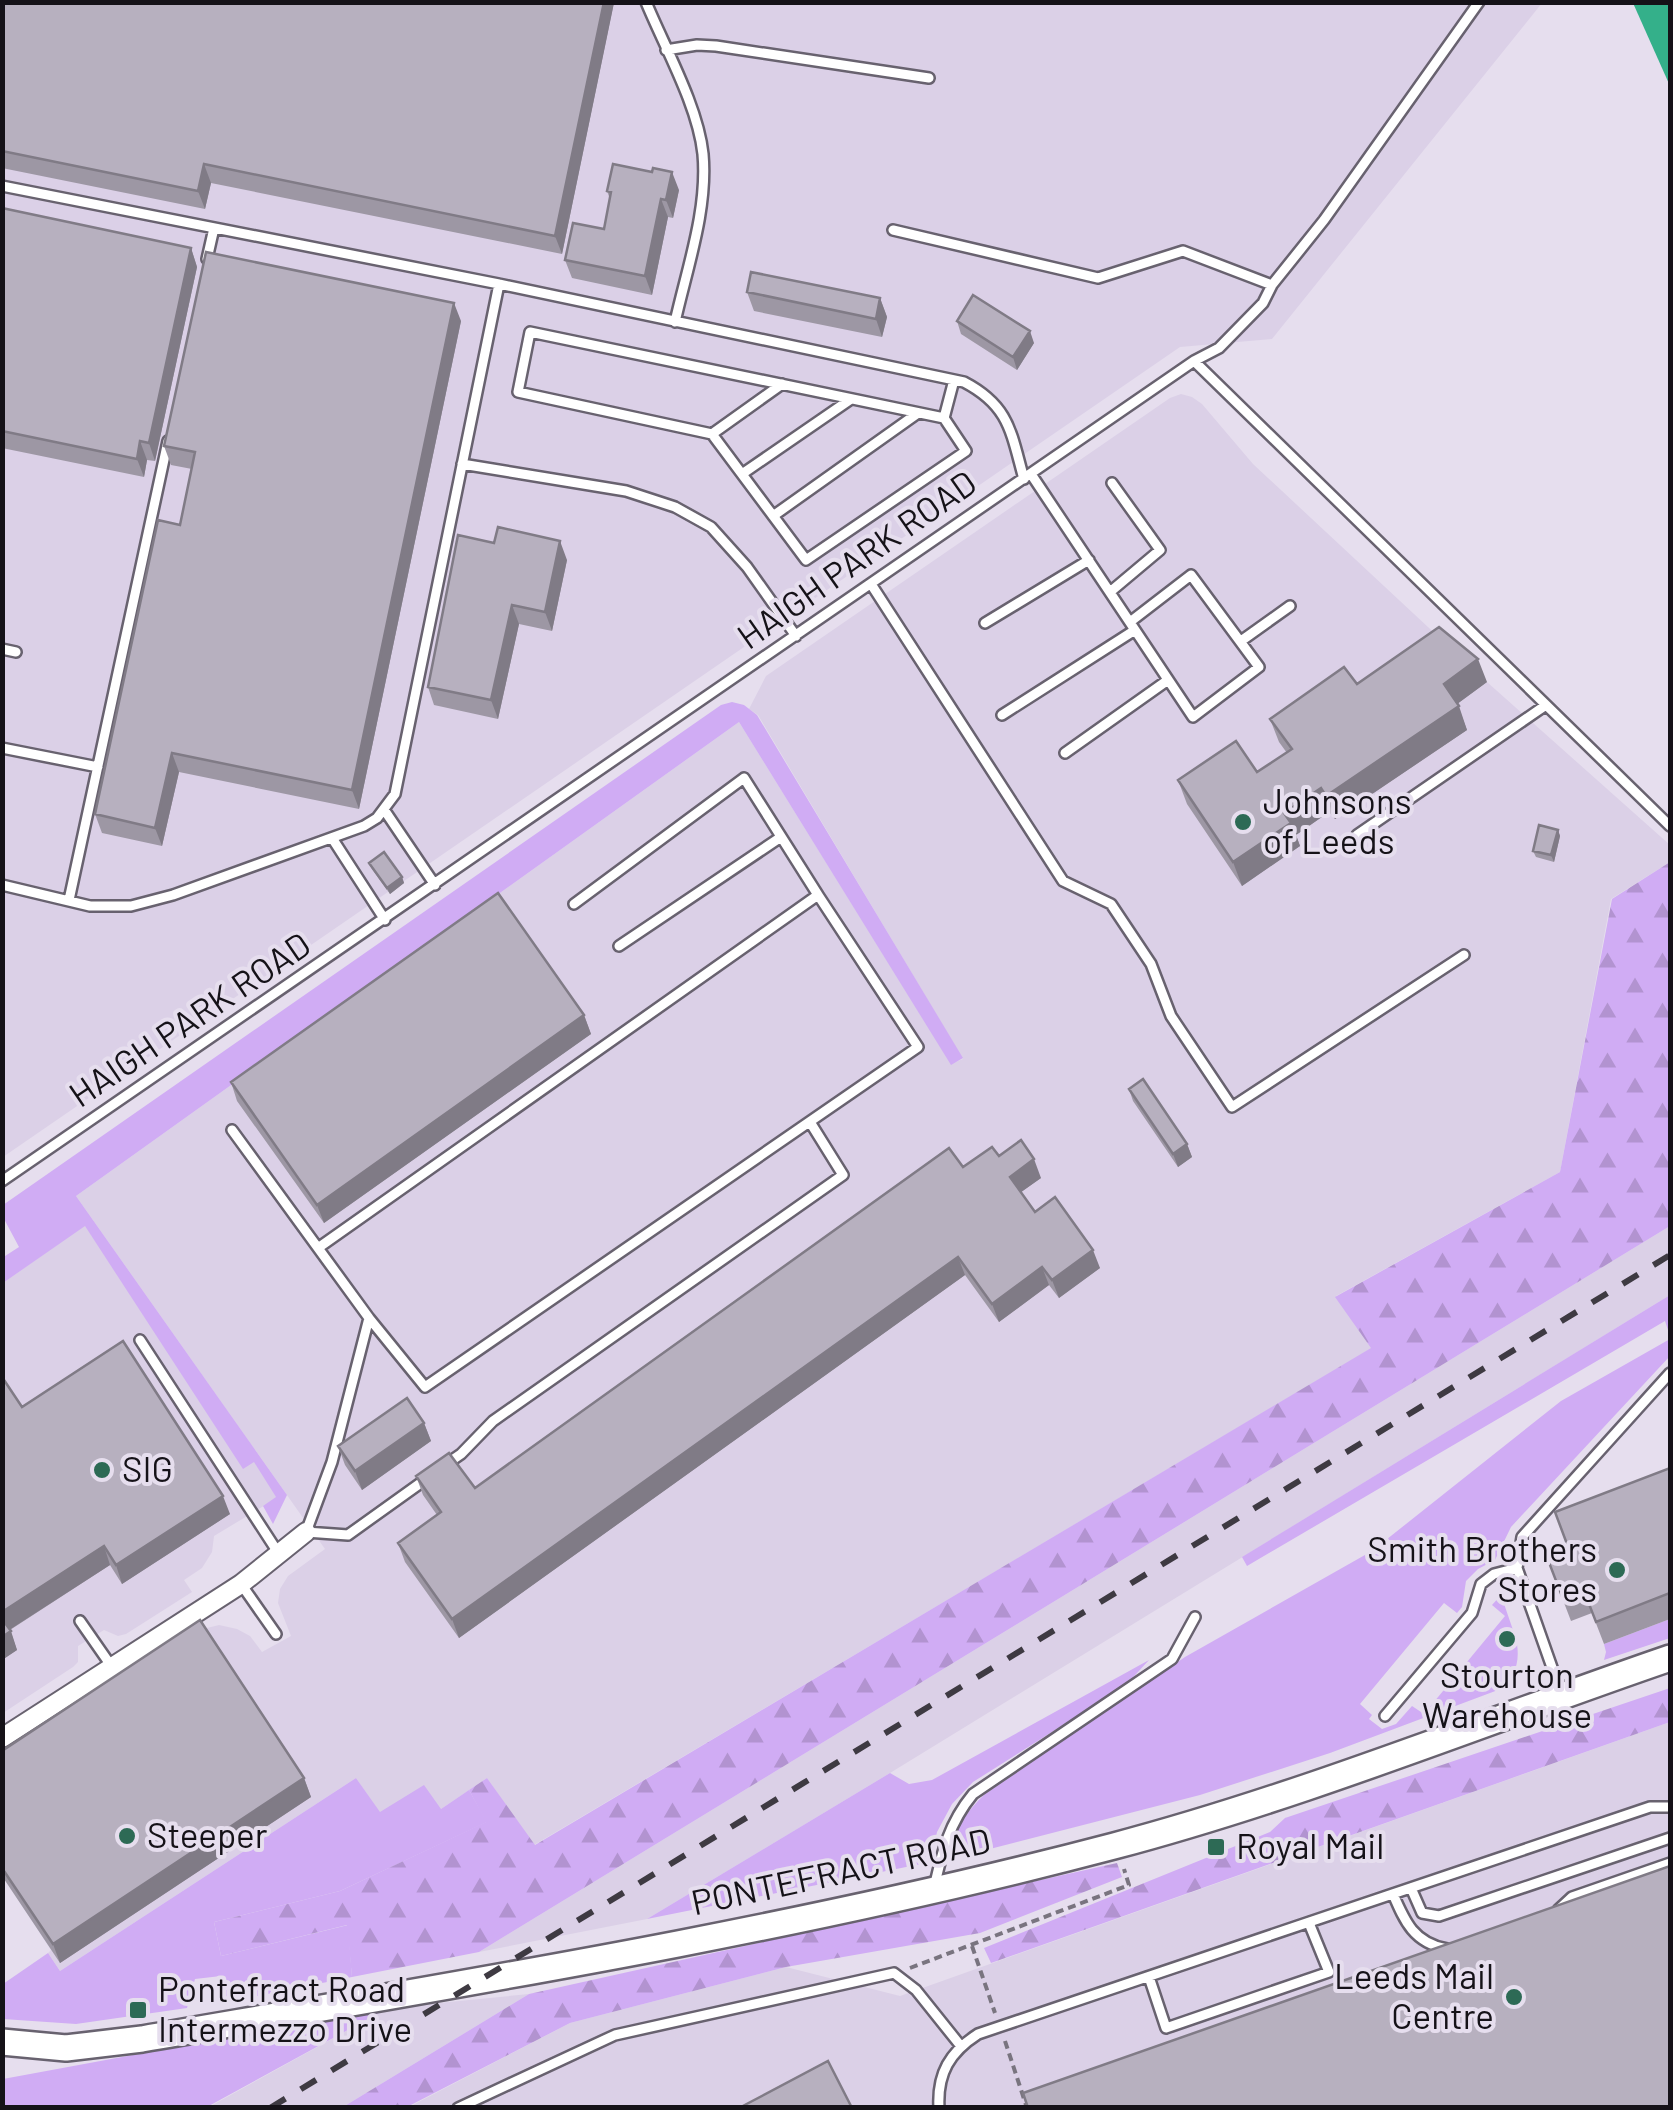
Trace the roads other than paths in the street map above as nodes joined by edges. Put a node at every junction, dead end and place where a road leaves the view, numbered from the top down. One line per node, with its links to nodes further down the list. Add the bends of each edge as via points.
1 (646, 2): 3 (lane)
2 (1480, 2): 10 (lane, HAIGH PARK ROAD)
3 (666, 50): 4 (lane, via 716,46); 11 (lane, via 694,117 704,190)
4 (929, 78)
5 (2, 186): 6 (lane)
6 (214, 228): 8 (lane); 9 (lane)
7 (892, 230): 10 (lane, via 1098,278 1182,250)
8 (206, 266)
9 (499, 284): 11 (lane); 20 (lane)
10 (1272, 285): 12 (lane, HAIGH PARK ROAD, via 1244,325)
11 (675, 322): 13 (lane)
12 (1194, 361): 22 (lane, HAIGH PARK ROAD); 36 (lane)
13 (954, 380): 17 (lane); 22 (lane, via 984,392 1000,408)
14 (782, 384): 15 (lane); 19 (lane); 19 (lane, via 530,332 518,392)
15 (851, 399): 16 (lane); 21 (lane)
16 (919, 413): 17 (lane); 24 (lane)
17 (944, 418): 24 (lane, via 966,452 806,560)
18 (173, 420): 40 (lane)
19 (712, 434): 21 (lane)
20 (462, 464): 31 (lane, via 626,491 675,507 711,527); 41 (lane, via 395,794)
21 (742, 474): 24 (lane)
22 (1028, 476): 25 (lane); 26 (lane, HAIGH PARK ROAD)
23 (1112, 483): 27 (lane, via 1160,550)
24 (773, 516)
25 (1089, 560): 27 (lane); 29 (lane)
26 (871, 584): 31 (lane, HAIGH PARK ROAD); 53 (lane, via 1062,881 1111,904 1151,964 1171,1016 1232,1107)
27 (1110, 592): 30 (lane)
28 (1290, 606): 32 (lane)
29 (985, 624)
30 (1132, 626): 32 (lane, via 1191,576); 35 (lane); 37 (lane)
31 (796, 636): 47 (lane, HAIGH PARK ROAD)
32 (1240, 641): 35 (lane, via 1259,667 1193,718)
33 (2, 649): 34 (lane)
34 (16, 652)
35 (1168, 680): 39 (lane)
36 (1546, 704): 42 (lane); 43 (lane)
37 (1002, 716)
38 (2, 748): 40 (lane)
39 (1065, 752)
40 (98, 767): 49 (lane)
41 (384, 811): 45 (lane); 47 (lane)
42 (1670, 826)
43 (1357, 834)
44 (781, 837): 48 (lane); 50 (lane, via 744,778); 52 (lane)
45 (332, 838): 49 (lane, via 173,896 130,906); 51 (lane)
46 (2, 885): 49 (lane)
47 (436, 885): 51 (lane, HAIGH PARK ROAD)
48 (818, 896): 54 (lane, via 918,1048); 57 (lane)
49 (69, 900)
50 (574, 904)
51 (386, 920): 56 (lane, HAIGH PARK ROAD)
52 (619, 946)
53 (1464, 955)
54 (810, 1122): 58 (lane, via 426,1387); 61 (lane, via 843,1175 493,1421 461,1454 348,1534)
55 (232, 1130): 57 (lane)
56 (2, 1181)
57 (318, 1248): 58 (lane)
58 (369, 1318): 61 (lane, via 332,1462)
59 (140, 1340): 62 (lane)
60 (1670, 1373): 63 (lane, via 1522,1537)
61 (306, 1532): 62 (street)
62 (279, 1554): 64 (street)
63 (1517, 1568): 70 (lane); 71 (lane, via 1481,1584 1472,1613)
64 (240, 1584): 67 (lane); 69 (street)
65 (1195, 1618): 77 (lane, via 1172,1660 973,1794 944,1842)
66 (80, 1621): 69 (lane)
67 (276, 1634)
68 (1670, 1658): 70 (main road, PONTEFRACT ROAD)
69 (112, 1667): 72 (street)
70 (1562, 1695): 77 (main road, PONTEFRACT ROAD, via 1262,1801)
71 (1386, 1716)
72 (2, 1738)
73 (1670, 1807): 76 (lane, via 1650,1807)
74 (1670, 1838): 76 (lane, via 1439,1916 1422,1912)
75 (1670, 1862): 79 (lane, via 1572,1897)
76 (1411, 1888): 78 (lane)
77 (933, 1891): 83 (main road, PONTEFRACT ROAD, via 161,2036 66,2048)
78 (1394, 1894): 80 (lane); 81 (lane, via 1415,1936)
79 (1547, 1921)
80 (1309, 1922): 82 (lane); 82 (lane, via 1328,1972 1166,2028)
81 (1456, 1949)
82 (1148, 1976): 84 (lane)
83 (2, 2042)
84 (960, 2045): 85 (lane, via 894,1973 615,2035); 86 (lane, via 940,2081)
85 (458, 2108)
86 (939, 2108)

